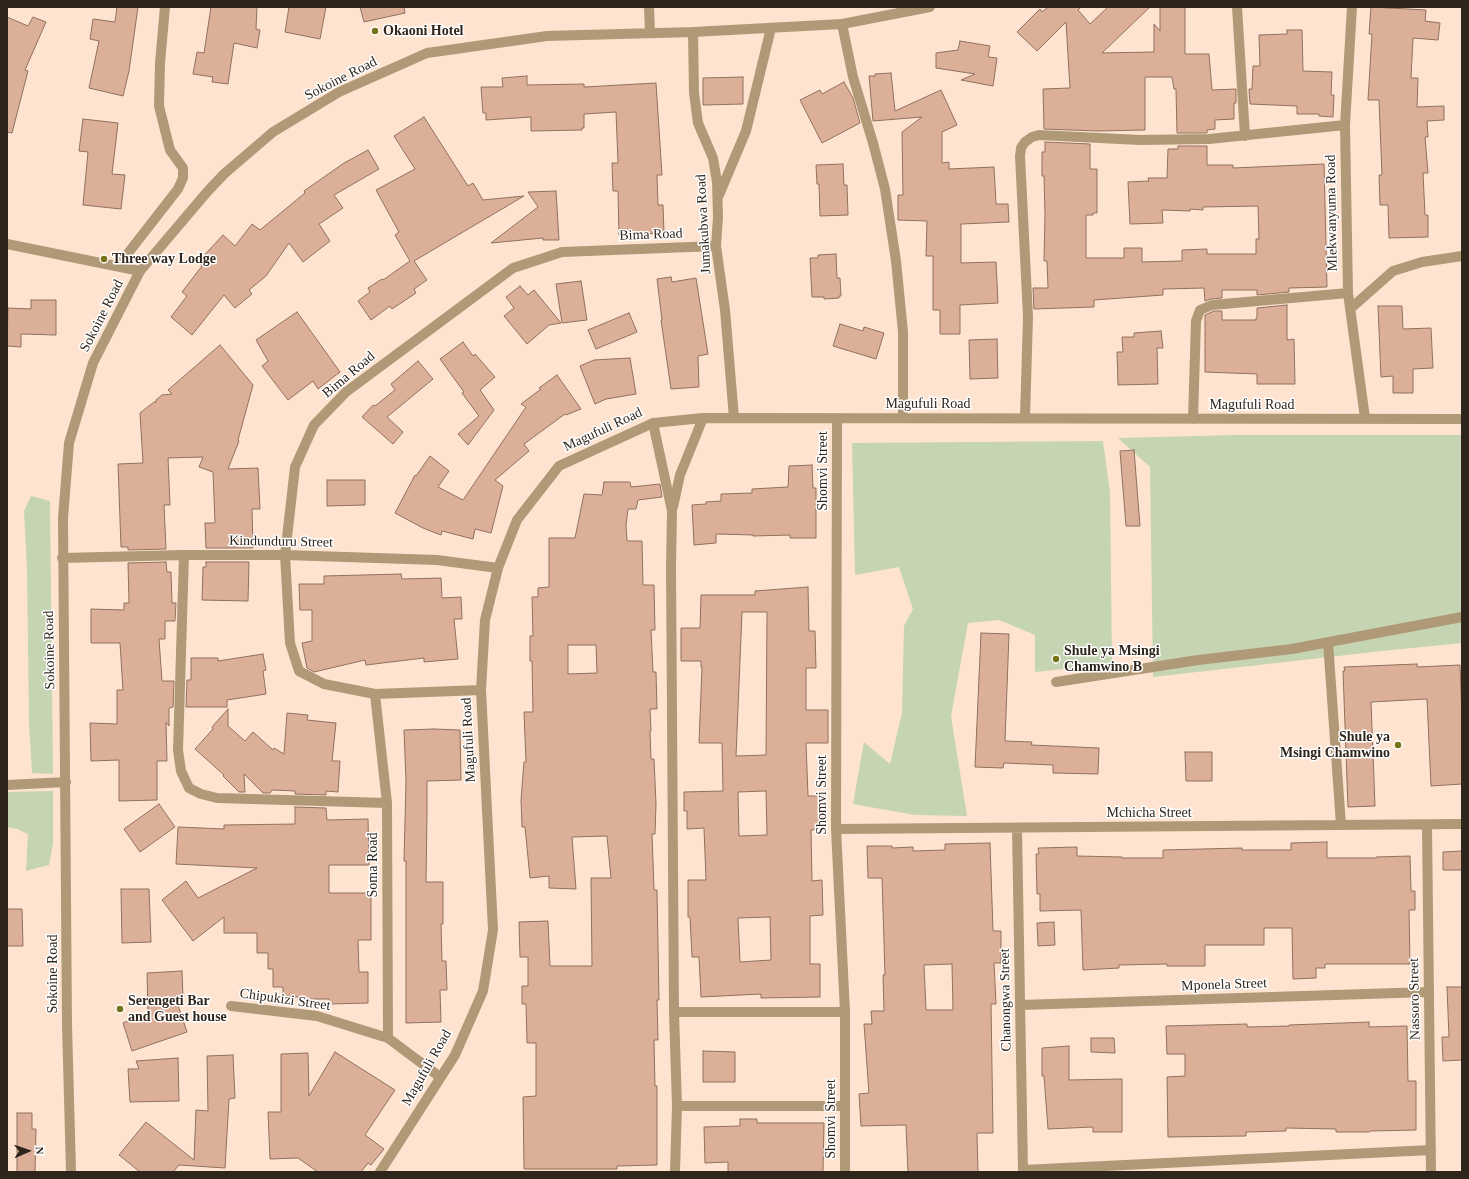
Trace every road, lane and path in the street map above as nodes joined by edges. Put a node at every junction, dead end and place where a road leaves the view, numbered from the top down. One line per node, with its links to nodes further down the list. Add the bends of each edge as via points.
1 (165, 7): 16 (street, via 159,106 170,150 183,168 183,178 178,189)
2 (649, 7): 9 (street)
3 (930, 7): 6 (street, Sokoine Road)
4 (1237, 7): 11 (street)
5 (1352, 7): 10 (street, Mlekwanyuma Road)
6 (842, 24): 7 (street, Sokoine Road); 22 (street, via 853,77 885,189 895,254 902,332)
7 (771, 28): 8 (street, Sokoine Road); 12 (street, via 746,131)
8 (693, 32): 9 (street, Sokoine Road); 12 (street, Jumakubwa Road, via 694,93 698,123 713,158)
9 (650, 33): 17 (street, Sokoine Road, via 547,36 427,53 339,92 273,132 224,174)
10 (1345, 126): 11 (street); 18 (street, Mlekwanyuma Road)
11 (1245, 136): 23 (street, via 1140,140 1040,135 1025,142 1020,156 1028,317)
12 (717, 198): 14 (street, Jumakubwa Road)
13 (7, 244): 16 (street)
14 (716, 246): 21 (street, Jumakubwa Road, via 725,310); 31 (street, Bima Road, via 562,252 513,268 346,392 314,425 295,467)
15 (1462, 256): 19 (street, via 1422,262 1393,271)
16 (118, 266): 17 (street)
17 (140, 271): 32 (street, Sokoine Road, via 93,363 69,443)
18 (1348, 293): 19 (street, Mlekwanyuma Road); 26 (street, via 1212,305 1200,310 1196,321)
19 (1350, 309): 24 (street, Mlekwanyuma Road)
20 (703, 418): 21 (street, Magufuli Road); 28 (street, Magufuli Road); 29 (street, via 680,475)
21 (734, 418): 25 (street, Magufuli Road)
22 (903, 418): 23 (street, Magufuli Road); 25 (street, Magufuli Road)
23 (1025, 418): 26 (street, Magufuli Road)
24 (1365, 418): 26 (street, Magufuli Road); 27 (street, Magufuli Road)
25 (837, 419): 46 (street, Shomvi Street)
26 (1194, 419)
27 (1462, 419)
28 (653, 423): 29 (street); 33 (street, Magufuli Road, via 559,466 517,520)
29 (672, 511): 50 (street)
30 (184, 555): 31 (street, Kindunduru Street); 32 (street, Kindunduru Street); 41 (street, via 178,750 181,771 189,788 217,798)
31 (285, 556): 33 (street, Kindunduru Street, via 437,560); 38 (street, Bima Road, via 290,643 300,671 324,684)
32 (62, 558): 39 (street, Sokoine Road)
33 (498, 568): 37 (street, Magufuli Road, via 485,620)
34 (1462, 617): 35 (street)
35 (1328, 642): 36 (street); 43 (street)
36 (1056, 682)
37 (481, 690): 38 (street, Bima Road); 53 (street, Magufuli Road, via 493,930 483,991 455,1055)
38 (375, 694): 41 (street, Soma Road)
39 (66, 782): 40 (street); 58 (street, Sokoine Road)
40 (7, 785)
41 (387, 803): 52 (street, Soma Road)
42 (1462, 824): 44 (street, Mchicha Street)
43 (1341, 825): 44 (street, Mchicha Street); 45 (street, Mchicha Street)
44 (1426, 825): 47 (street, Nassoro Street)
45 (1017, 828): 46 (street, Mchicha Street); 48 (street, Chanongwa Street)
46 (836, 829): 51 (street, Shomvi Street)
47 (1429, 992): 48 (street, Mponela Street); 56 (street, Nassoro Street)
48 (1020, 1005): 57 (street, Chanongwa Street)
49 (231, 1006): 52 (street, Chipukizi Street, via 317,1016)
50 (674, 1012): 51 (street); 54 (street)
51 (845, 1012): 55 (street, Shomvi Street)
52 (388, 1038): 53 (street, Chipukizi Street)
53 (440, 1077): 59 (street, Magufuli Road)
54 (677, 1106): 55 (street); 60 (street)
55 (845, 1106): 61 (street, Shomvi Street)
56 (1431, 1150): 57 (street); 62 (street, Nassoro Street)
57 (1023, 1171)
58 (71, 1172)
59 (380, 1172)
60 (675, 1172)
61 (846, 1172)
62 (1431, 1172)

